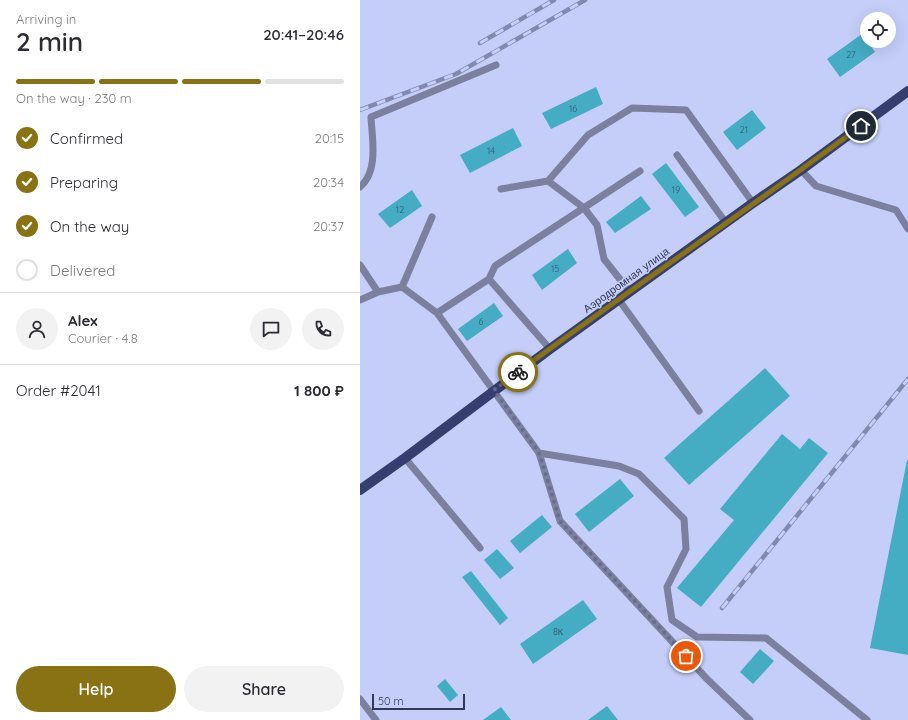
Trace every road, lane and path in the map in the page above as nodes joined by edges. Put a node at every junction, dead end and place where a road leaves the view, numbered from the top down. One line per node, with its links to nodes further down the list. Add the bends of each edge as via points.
1 (496, 65): 7 (lane, via 371,117 374,157 367,181)
2 (908, 91): 4 (main road, Аэродромная улица)
3 (677, 155): 12 (lane)
4 (801, 170): 9 (main road, Аэродромная улица); 13 (lane, via 816,186 896,210)
5 (640, 171): 10 (lane)
6 (548, 181): 8 (lane); 9 (lane, via 588,135 632,108 686,110); 10 (lane)
7 (360, 187)
8 (500, 189)
9 (753, 203): 12 (main road, Аэродромная улица)
10 (584, 208): 15 (lane, via 495,266); 18 (lane, via 597,225 604,259)
11 (432, 217): 16 (lane)
12 (726, 223): 18 (main road, Аэродромная улица)
13 (908, 229)
14 (360, 264): 17 (lane)
15 (489, 279): 21 (lane); 22 (lane)
16 (402, 287): 17 (lane); 21 (lane)
17 (378, 292): 19 (lane)
18 (630, 292): 20 (main road, Аэродромная улица)
19 (360, 300)
20 (618, 300): 22 (main road, Аэродромная улица); 24 (lane)
21 (437, 313): 23 (lane)
22 (550, 349): 23 (main road, Аэродромная улица)
23 (494, 390): 25 (lane); 26 (main road, Аэродромная улица)
24 (699, 411)
25 (539, 453): 31 (lane, via 560,521 707,679); 32 (lane, via 619,466 639,474 684,519 686,549 667,587 672,620 697,637 766,638)
26 (405, 458): 27 (main road, Аэродромная улица); 28 (lane)
27 (360, 490)
28 (480, 548)
29 (360, 699): 30 (lane)
30 (376, 720)
31 (750, 720)
32 (867, 720)

